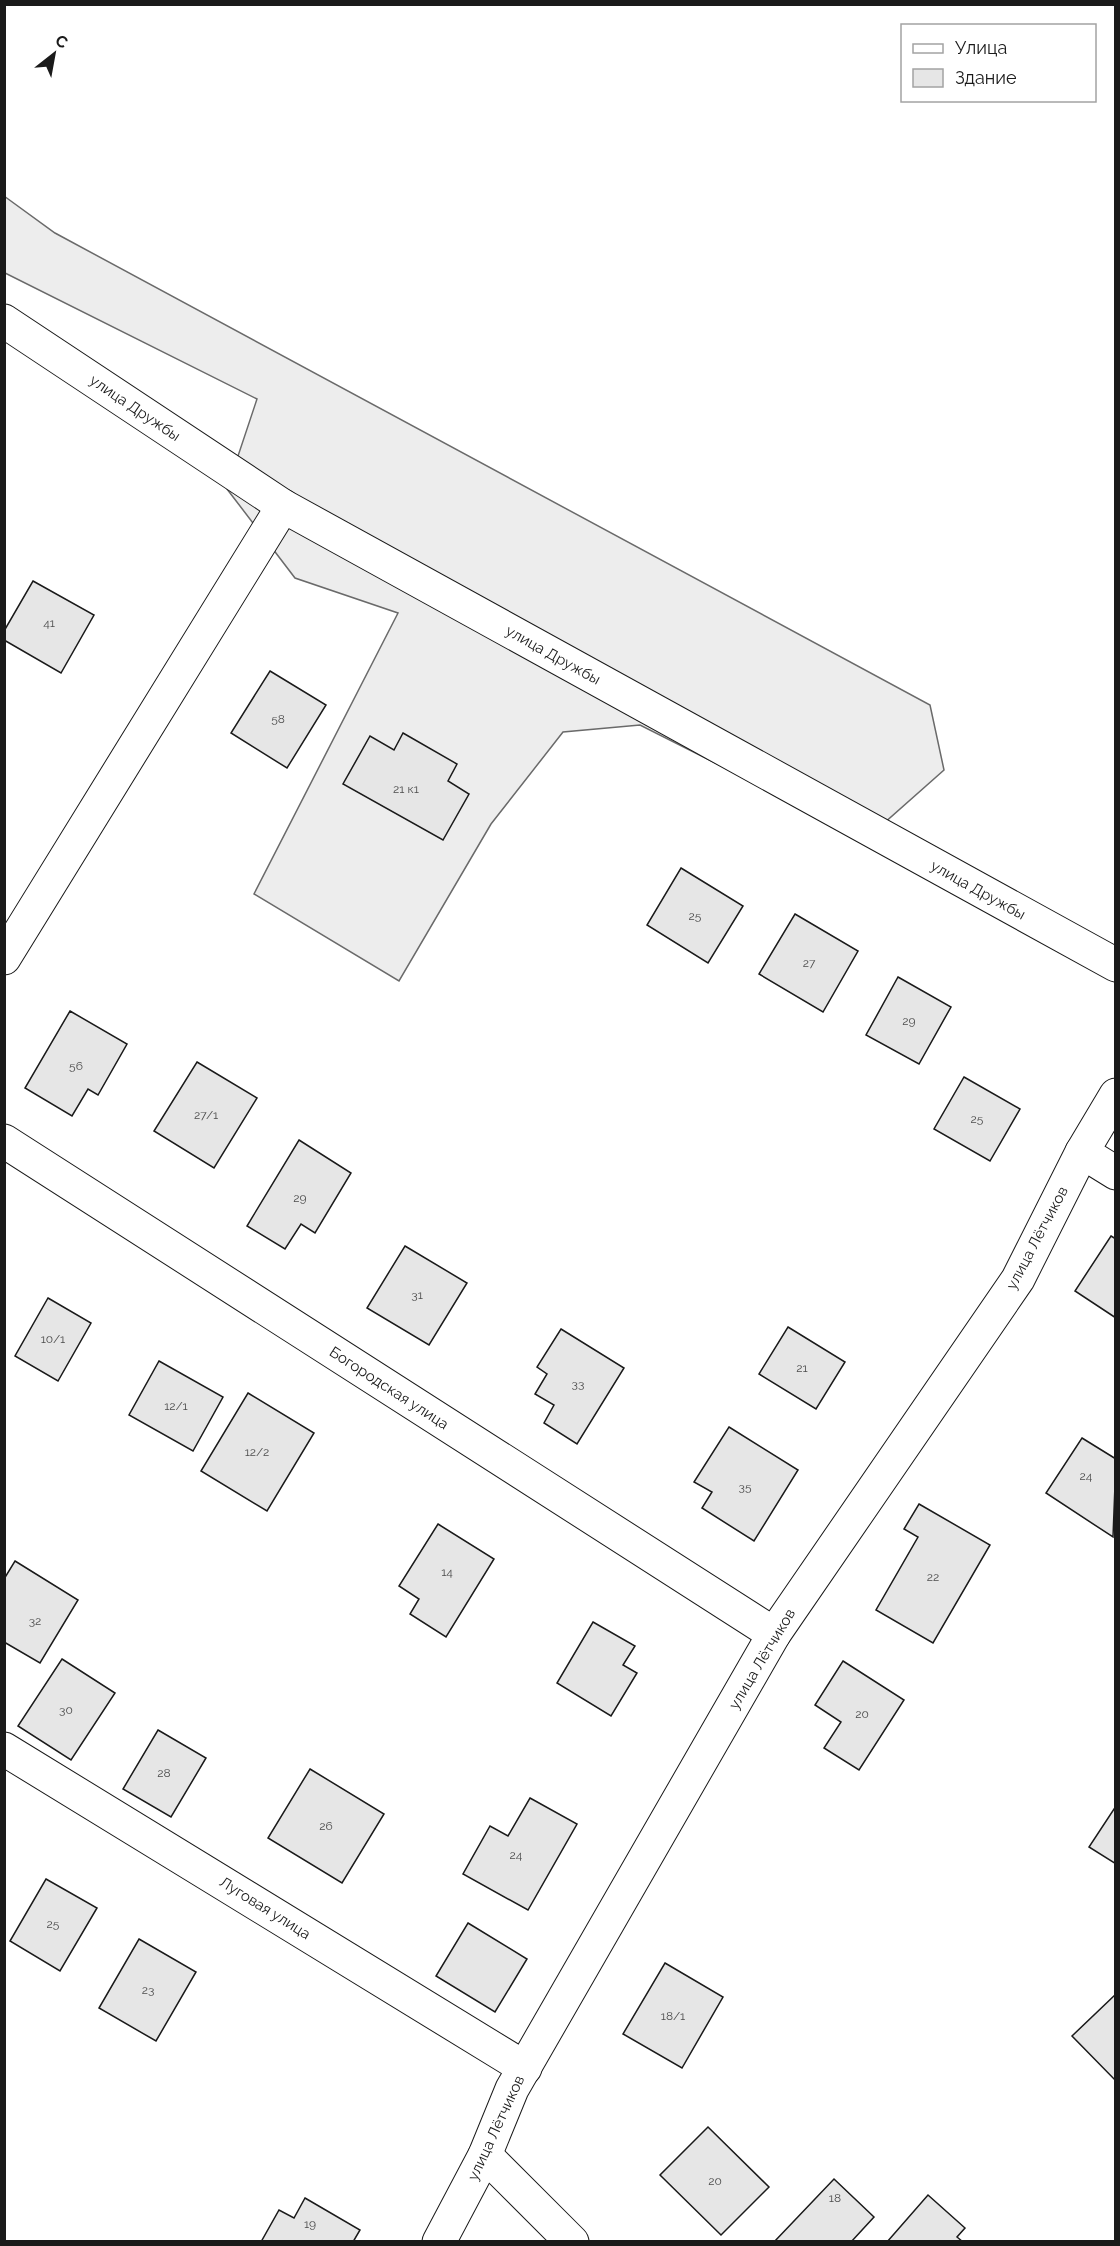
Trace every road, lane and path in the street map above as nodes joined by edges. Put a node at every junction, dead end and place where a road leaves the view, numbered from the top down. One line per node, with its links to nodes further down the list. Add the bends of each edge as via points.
1 (4, 321): 2 (street, улица Дружбы)
2 (283, 506): 3 (street); 4 (street, улица Дружбы)
3 (4, 958)
4 (1116, 966)
5 (1116, 1095): 7 (street, улица Лётчиков)
6 (4, 1141): 9 (street, Богородская улица)
7 (1082, 1152): 8 (street); 9 (street, улица Лётчиков, via 1018,1279)
8 (1116, 1173)
9 (774, 1634): 11 (street, улица Лётчиков)
10 (4, 1749): 11 (street, Луговая улица)
11 (525, 2068): 12 (street, улица Лётчиков, via 512,2089)
12 (485, 2155): 13 (street, улица Лётчиков); 14 (street)
13 (439, 2241)
14 (572, 2241)

